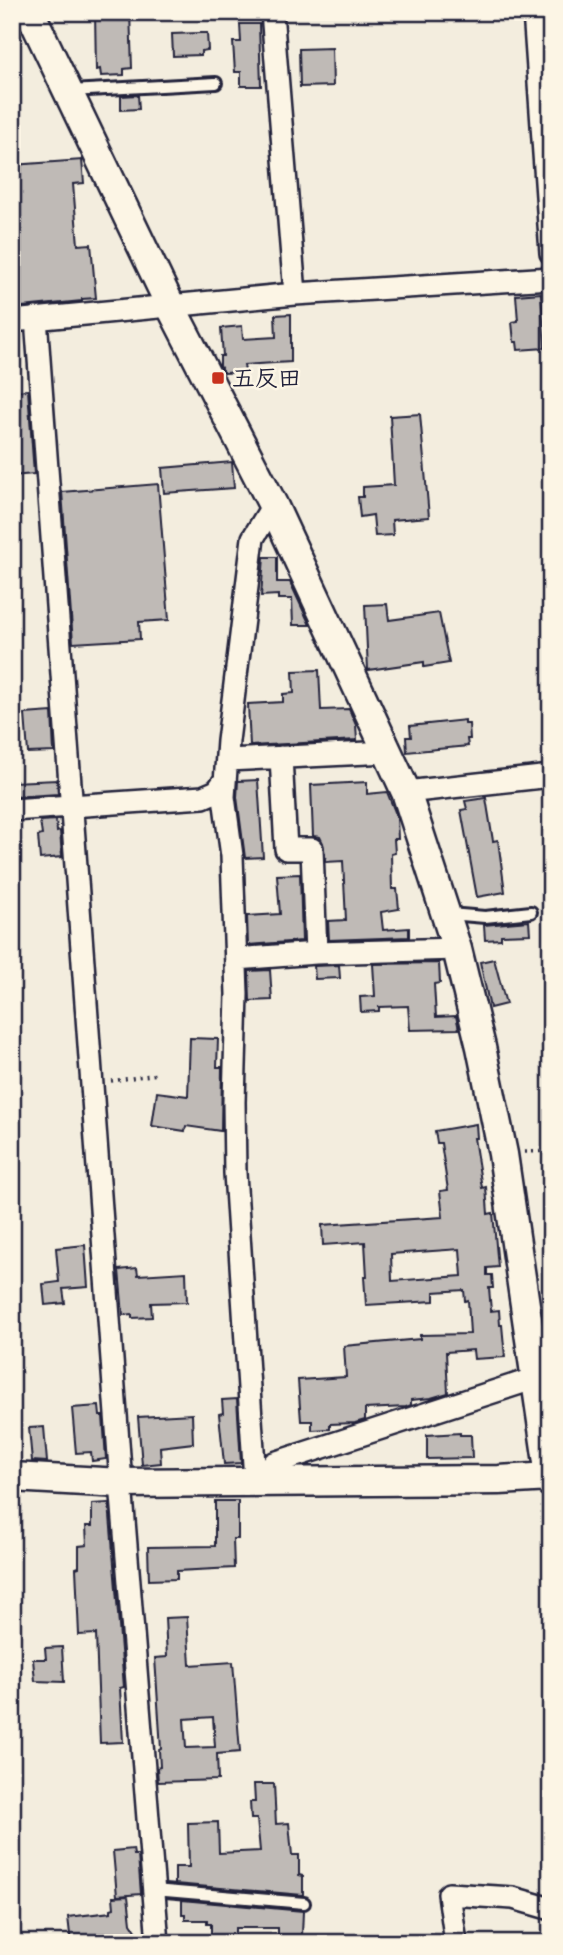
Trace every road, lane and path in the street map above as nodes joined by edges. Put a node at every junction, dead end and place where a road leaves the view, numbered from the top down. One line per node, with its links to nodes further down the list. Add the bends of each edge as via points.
1 (30, 12): 5 (street)
2 (272, 12): 8 (street)
3 (534, 12): 6 (street)
4 (216, 83): 5 (lane)
5 (68, 91): 9 (street)
6 (551, 253)
7 (551, 278): 8 (street)
8 (295, 294): 9 (street)
9 (171, 307): 10 (street); 12 (street)
10 (36, 318): 11 (street); 18 (street)
11 (12, 321)
12 (273, 505): 13 (street); 15 (street, via 253,538)
13 (388, 752): 14 (street); 17 (street)
14 (281, 757): 15 (street); 23 (street, via 286,849 312,849)
15 (226, 770): 18 (street, via 217,791 203,797); 24 (street)
16 (551, 776): 17 (street)
17 (406, 792): 21 (street)
18 (72, 804): 19 (street); 26 (street)
19 (12, 810)
20 (531, 912): 21 (lane, via 485,917)
21 (446, 914): 22 (street)
22 (457, 949): 23 (street); 27 (street, via 503,1154)
23 (316, 953): 24 (street)
24 (236, 959): 29 (street, via 235,1174)
25 (158, 1074): 26 (path)
26 (91, 1084): 31 (street)
27 (536, 1378): 29 (street, via 274,1463); 30 (street)
28 (12, 1477): 31 (street)
29 (258, 1480): 30 (street); 31 (street)
30 (550, 1480)
31 (121, 1483): 32 (street)
32 (154, 1890): 33 (lane); 35 (street)
33 (304, 1903)
34 (551, 1909): 36 (street, via 513,1898 449,1894)
35 (158, 1943)
36 (456, 1943)

